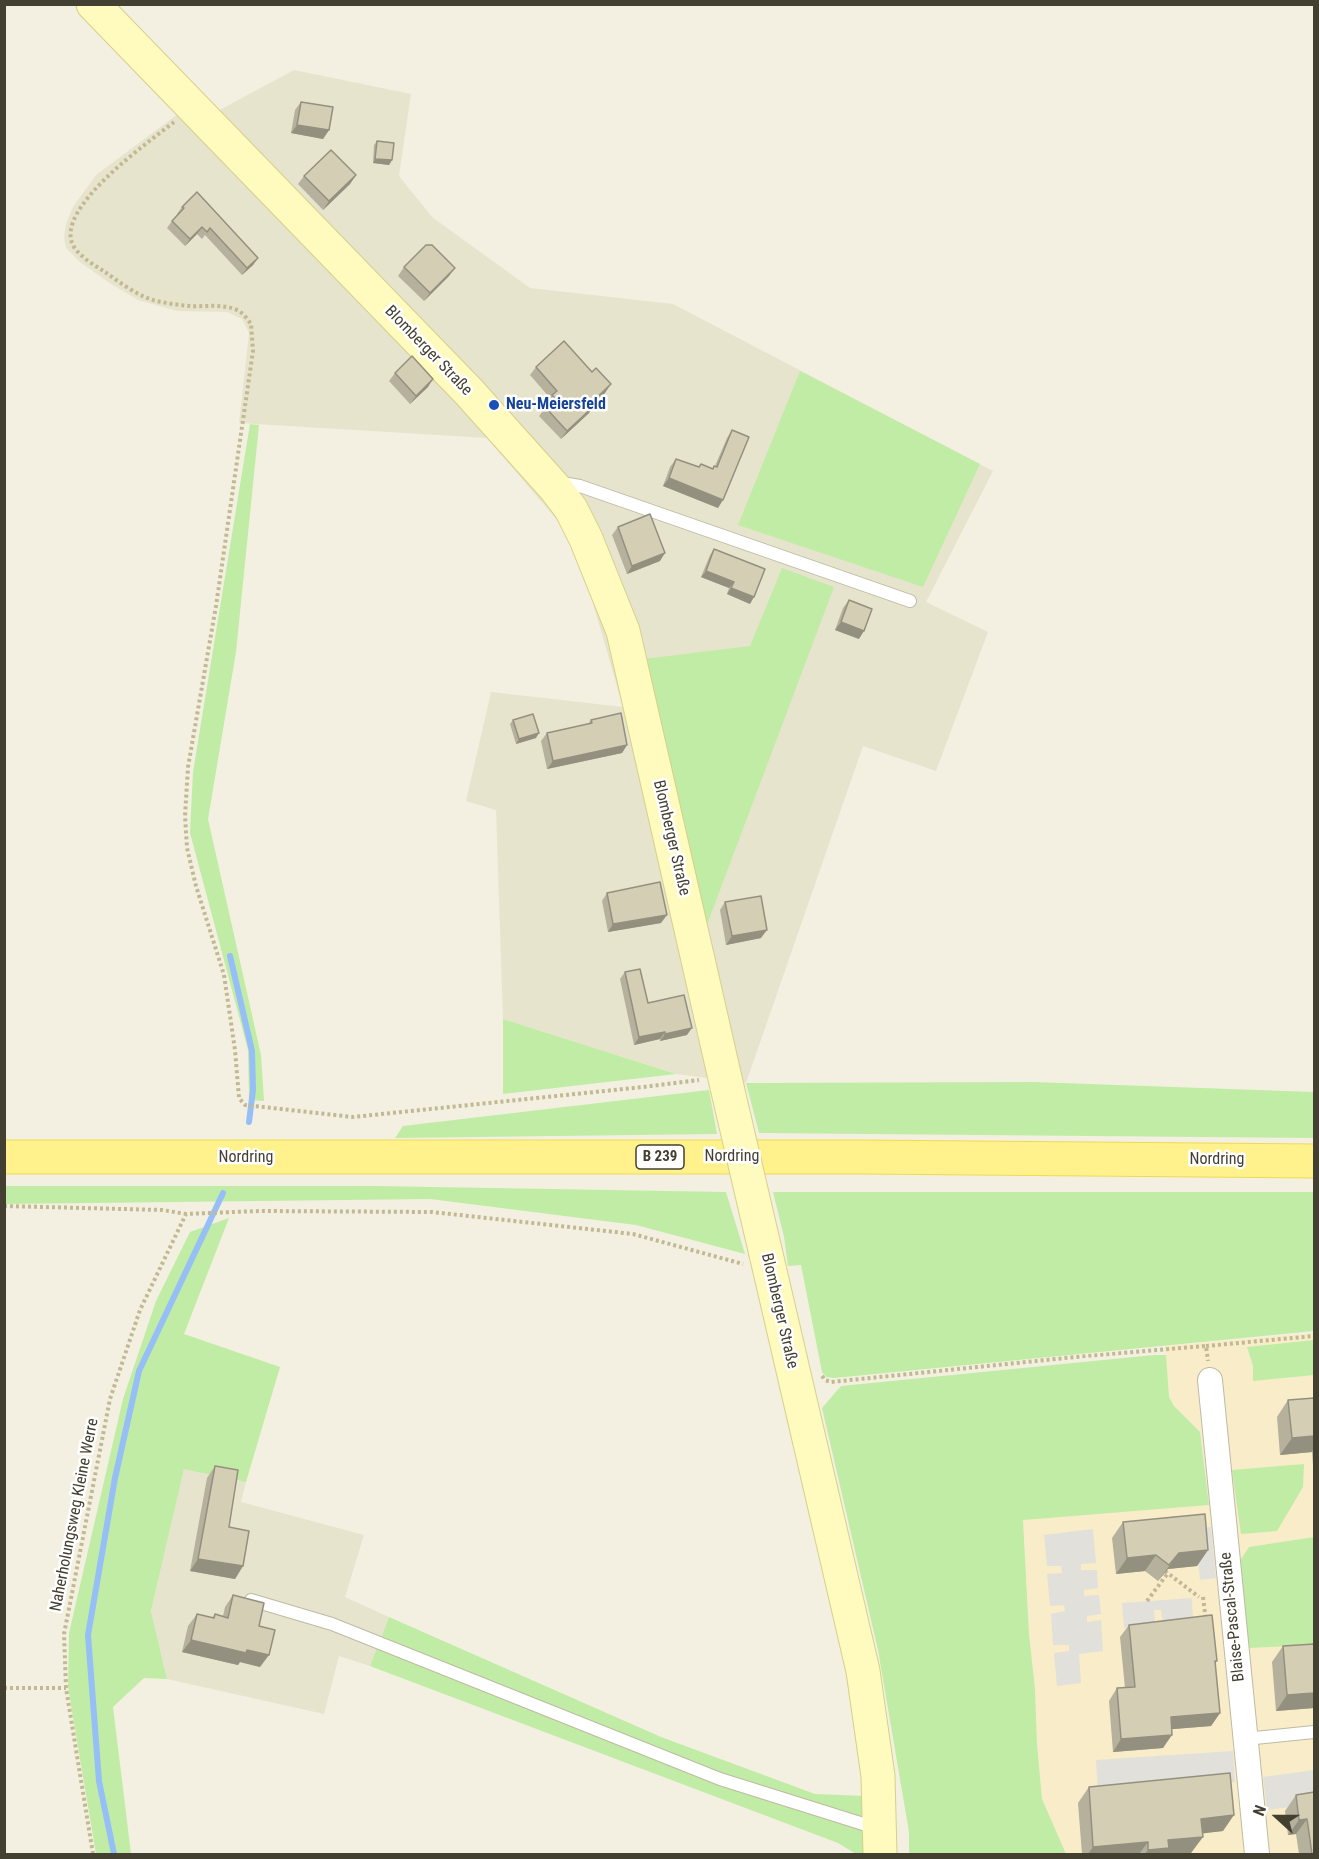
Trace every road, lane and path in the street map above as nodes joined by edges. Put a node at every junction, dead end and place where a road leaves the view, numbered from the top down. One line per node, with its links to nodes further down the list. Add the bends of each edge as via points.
1 (93, 4): 3 (main road, Blomberger Straße, via 469,393)
2 (175, 122): 5 (path, via 104,179 82,204 71,236 84,258 136,292 159,302 222,306 239,311 251,324 253,351 188,767 184,816 196,886 224,975 239,1098 245,1105 353,1117)
3 (555, 488): 4 (lane, via 580,486); 5 (main road, Blomberger Straße, via 586,539 623,631)
4 (910, 601)
5 (726, 1079): 10 (main road, Blomberger Straße, bridge)
6 (4, 1157): 7 (main road, Nordring / B 239)
7 (1314, 1161)
8 (4, 1206): 9 (path)
9 (186, 1214): 10 (path, via 432,1212 633,1234 736,1262); 19 (path, Naherholungsweg Kleine Werre, via 140,1310 110,1399 64,1634)
10 (769, 1264): 22 (main road, Blomberger Straße, via 863,1671 878,1776)
11 (1314, 1336): 12 (path)
12 (1206, 1346): 13 (path, via 831,1382); 14 (path)
13 (820, 1374)
14 (1210, 1380): 21 (street, Blaise-Pascal-Straße)
15 (244, 1599): 22 (lane, via 333,1624)
16 (1147, 1601): 17 (path, via 1167,1572 1201,1597)
17 (1207, 1630)
18 (4, 1688): 19 (path)
19 (66, 1688): 23 (path, Naherholungsweg Kleine Werre)
20 (1314, 1732): 21 (lane)
21 (1245, 1739): 24 (street, Blaise-Pascal-Straße)
22 (880, 1842)
23 (93, 1854)
24 (1257, 1854)

